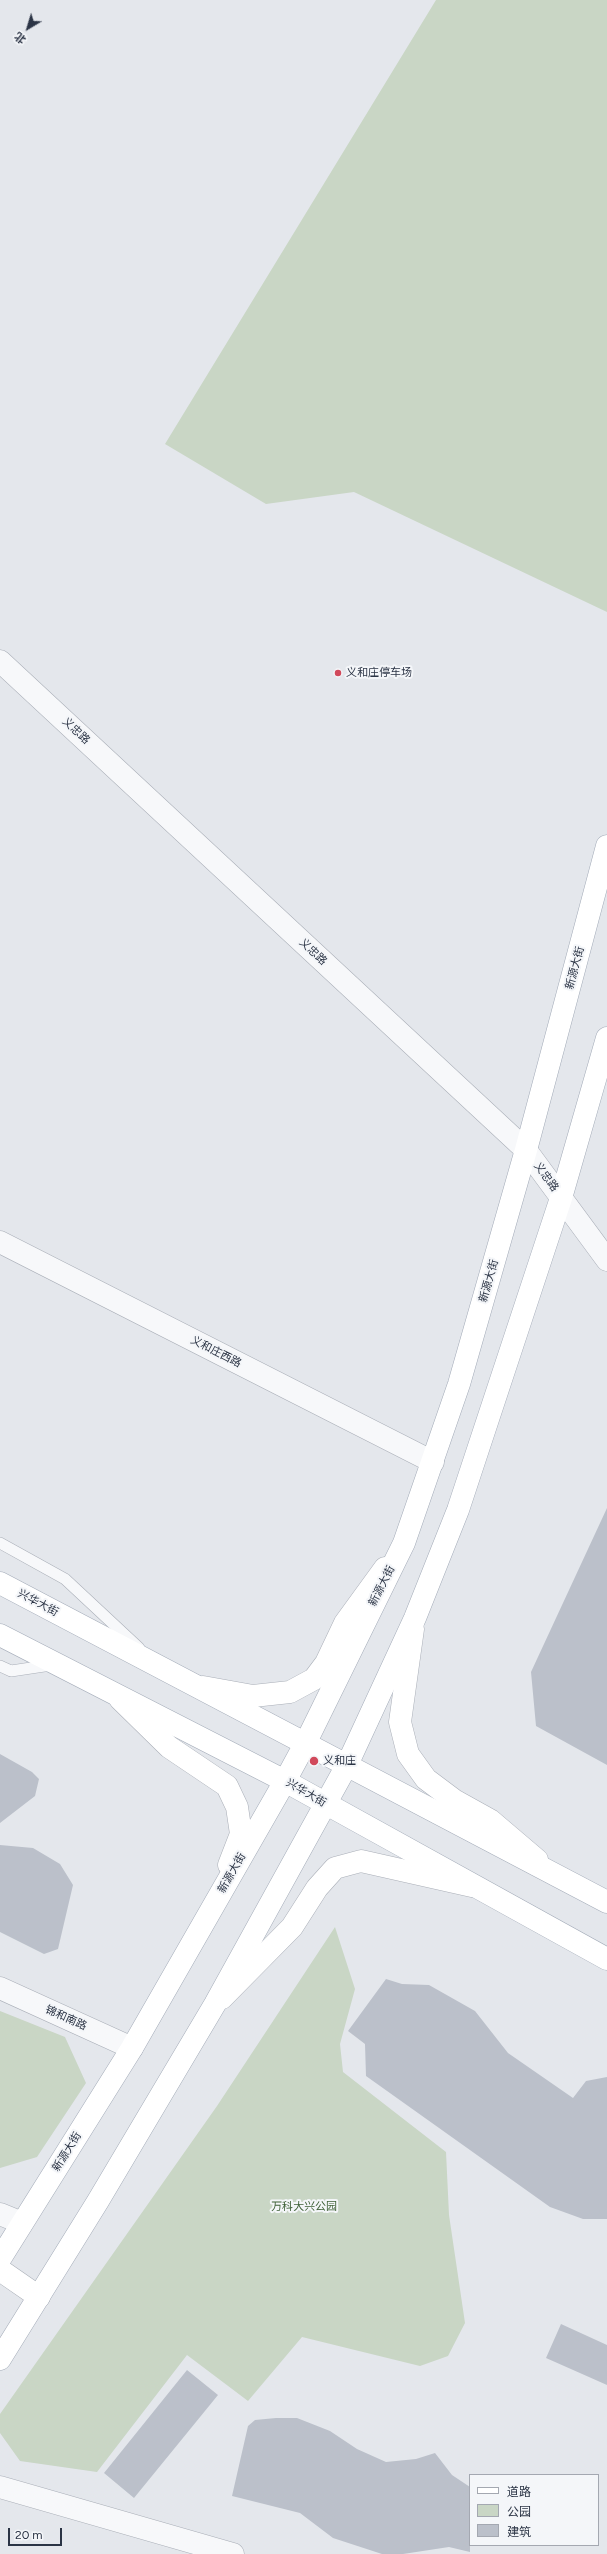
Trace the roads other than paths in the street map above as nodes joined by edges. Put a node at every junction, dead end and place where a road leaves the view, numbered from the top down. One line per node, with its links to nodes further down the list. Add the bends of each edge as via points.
1 (0, 661): 4 (street, 义忠路)
2 (607, 846): 4 (main road, 新源大街)
3 (607, 1038): 5 (main road)
4 (526, 1150): 5 (street, 义忠路); 8 (main road, 新源大街, via 459,1384)
5 (561, 1198): 7 (street, 义忠路); 12 (main road, via 458,1510)
6 (0, 1242): 8 (street, 义和庄西路)
7 (607, 1260)
8 (433, 1462): 10 (main road, 新源大街)
9 (0, 1543): 16 (lane, via 65,1579)
10 (404, 1543): 17 (main road, via 345,1623 326,1663 314,1679 290,1692 254,1696); 19 (main road, 新源大街)
11 (0, 1583): 16 (main road, 兴华大街)
12 (415, 1618): 20 (main road); 23 (main road, via 400,1722 408,1754 426,1779 454,1800 490,1820)
13 (0, 1635): 14 (main road, 兴华大街)
14 (56, 1664): 15 (lane, via 11,1671); 18 (main road, 兴华大街)
15 (0, 1666)
16 (165, 1671): 17 (main road, 兴华大街)
17 (190, 1685): 19 (main road, 兴华大街)
18 (112, 1691): 21 (main road, 兴华大街); 26 (main road, via 169,1747 227,1786 237,1807 241,1834)
19 (305, 1744): 20 (main road, 兴华大街); 21 (main road, 新源大街)
20 (346, 1765): 22 (main road); 23 (main road, 兴华大街)
21 (285, 1781): 22 (main road, 兴华大街); 26 (main road, 新源大街)
22 (326, 1805): 24 (main road, 兴华大街); 29 (main road)
23 (554, 1874): 25 (main road, 兴华大街)
24 (476, 1887): 27 (main road, 兴华大街); 29 (main road, via 361,1861 335,1868 317,1888 292,1927)
25 (607, 1902)
26 (204, 1924): 30 (main road, 新源大街)
27 (607, 1959)
28 (0, 1988): 30 (street, 锦和南路)
29 (215, 2004): 35 (main road)
30 (132, 2048): 32 (main road, 新源大街)
31 (0, 2214): 32 (street)
32 (22, 2223): 33 (main road, 新源大街)
33 (0, 2259)
34 (0, 2270): 35 (main road)
35 (39, 2297): 36 (main road)
36 (0, 2359)
37 (0, 2487): 38 (street)
38 (232, 2554)

